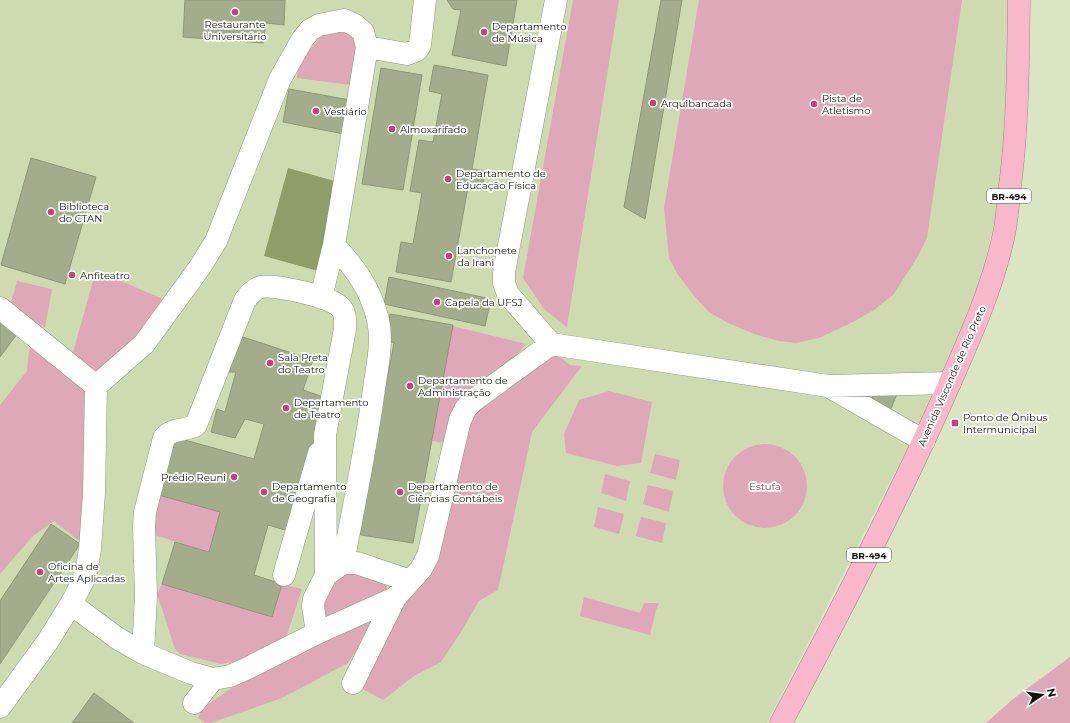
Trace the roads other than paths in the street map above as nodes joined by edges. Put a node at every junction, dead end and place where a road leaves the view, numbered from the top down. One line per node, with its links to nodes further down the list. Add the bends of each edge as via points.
1 (425, 0): 4 (lane, via 420,45 417,50 407,54)
2 (556, 0): 8 (lane, via 504,272 508,294)
3 (1019, 0): 9 (highway, Avenida Visconde de Rio Preto / BR-494, via 1018,102 1005,228 988,294)
4 (367, 47): 5 (lane); 10 (lane, via 363,32 344,20 319,25 310,30 302,40 280,79 216,241 144,344)
5 (334, 245): 6 (lane); 14 (lane, via 352,264 370,292 378,321 380,347 369,423)
6 (321, 297): 12 (lane, via 337,303 345,316 345,329); 20 (lane, via 269,285 253,291 245,300 196,425 169,432 164,438 145,512 146,596)
7 (0, 308): 10 (lane)
8 (551, 344): 11 (lane); 16 (lane, via 466,408 460,420 428,556)
9 (950, 383): 11 (lane); 13 (highway, Avenida Visconde de Rio Preto / BR-494)
10 (96, 386): 18 (lane, via 90,549 83,581)
11 (828, 386): 13 (lane)
12 (325, 435): 14 (lane); 15 (lane)
13 (924, 441): 25 (highway, Avenida Visconde de Rio Preto / BR-494, via 860,573)
14 (335, 569): 16 (lane, via 357,563); 19 (lane, via 317,592 313,606)
15 (284, 575)
16 (410, 581): 17 (lane)
17 (395, 598): 19 (lane); 22 (lane)
18 (71, 604): 20 (lane, via 117,638); 24 (lane, via 48,641)
19 (317, 633): 21 (lane, via 230,676)
20 (143, 653): 21 (lane, via 191,673)
21 (213, 679): 23 (lane)
22 (353, 683)
23 (194, 703)
24 (0, 707)
25 (781, 723)

